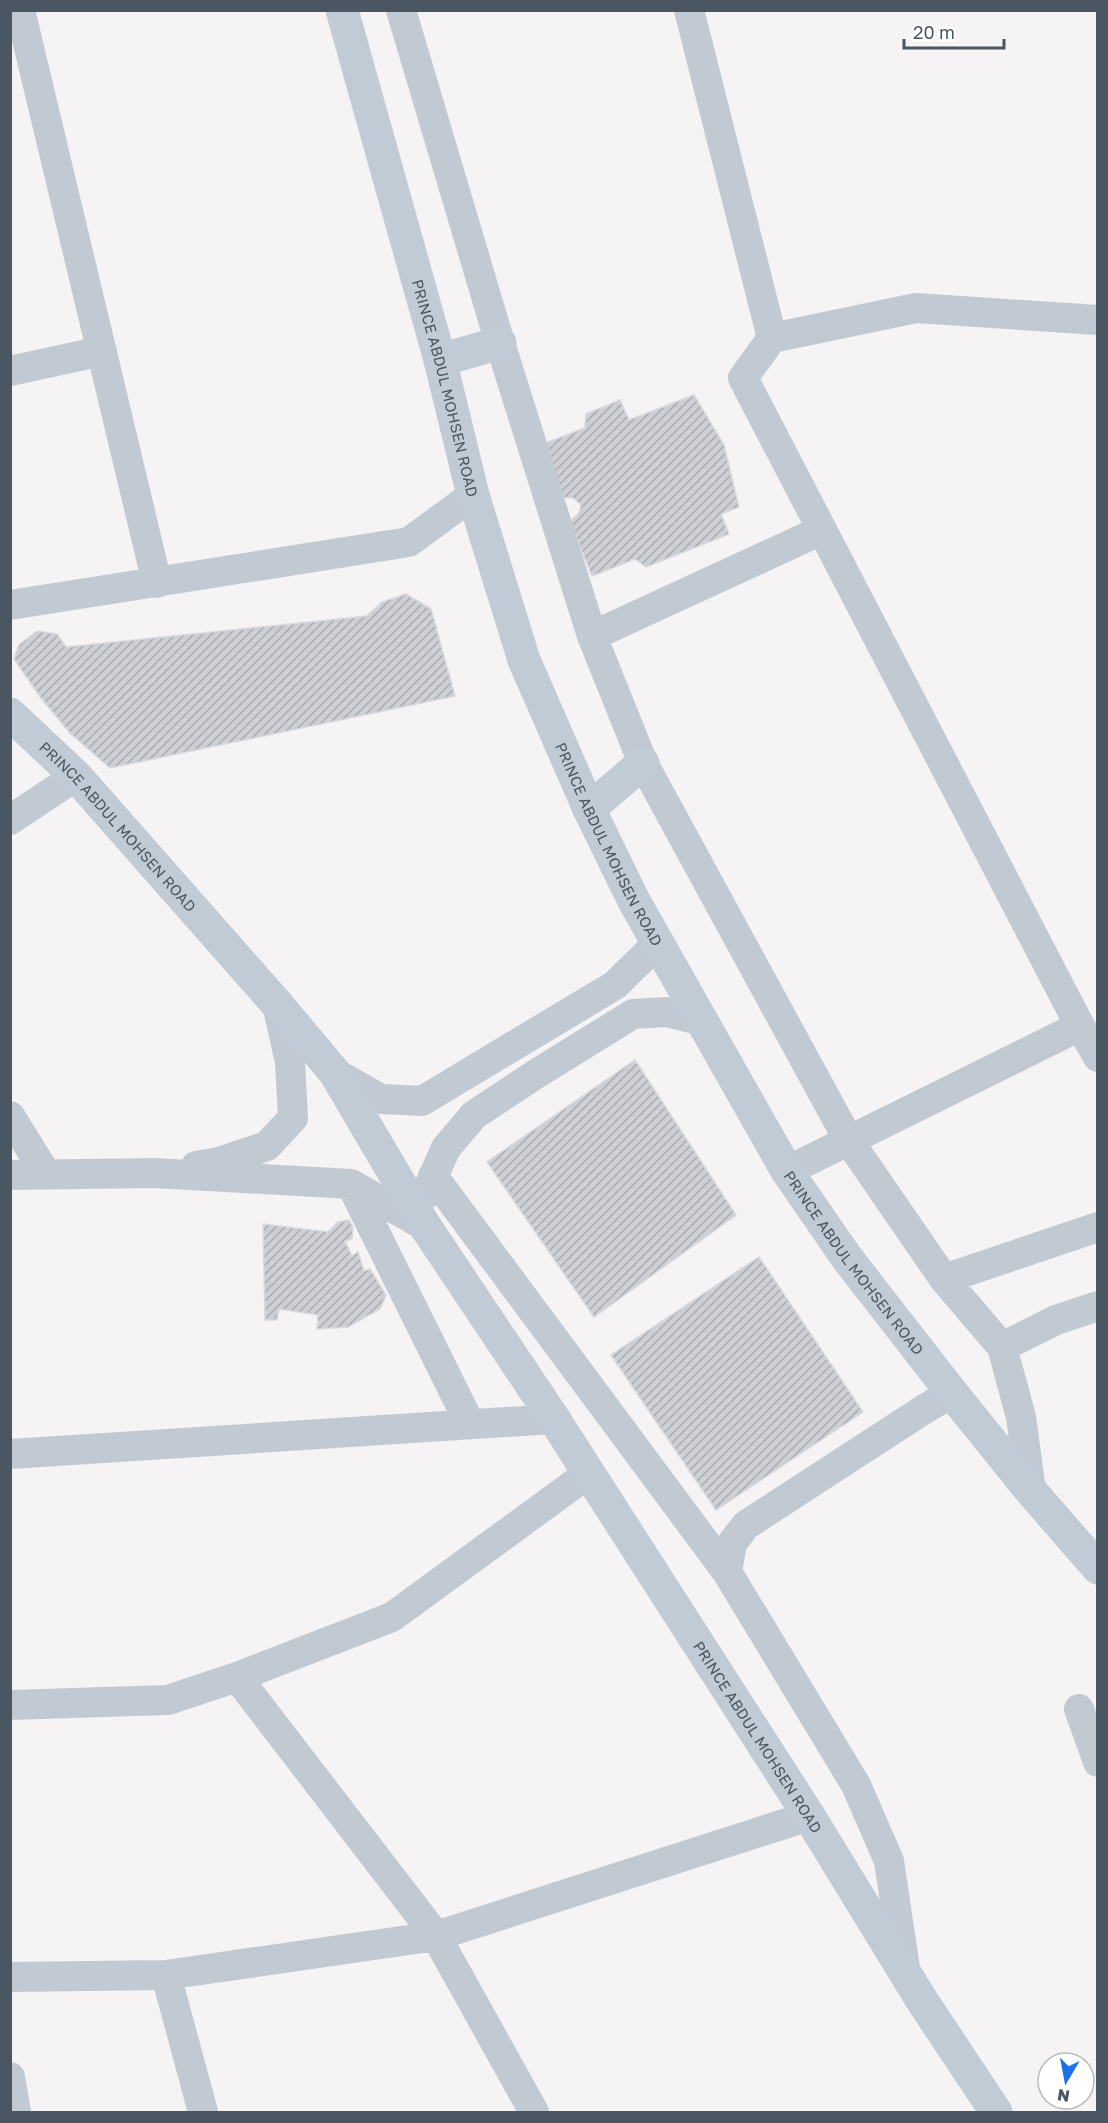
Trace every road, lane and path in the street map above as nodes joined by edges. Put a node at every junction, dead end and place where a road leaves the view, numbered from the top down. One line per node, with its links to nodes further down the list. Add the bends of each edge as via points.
1 (20, 10): 8 (street)
2 (342, 10): 9 (main road, PRINCE ABDUL MOHSEN ROAD)
3 (401, 10): 7 (street)
4 (689, 10): 6 (street)
5 (1098, 320): 6 (street, via 916,308)
6 (772, 338): 12 (street, via 743,378)
7 (500, 343): 9 (main road); 15 (street)
8 (102, 351): 10 (street); 13 (street)
9 (440, 360): 11 (main road, PRINCE ABDUL MOHSEN ROAD)
10 (10, 371)
11 (473, 495): 13 (street, via 409,542); 19 (main road, PRINCE ABDUL MOHSEN ROAD, via 524,660)
12 (822, 530): 15 (street); 24 (street)
13 (157, 583): 14 (street)
14 (10, 605)
15 (592, 636): 17 (street)
16 (10, 714): 18 (main road, PRINCE ABDUL MOHSEN ROAD)
17 (643, 763): 19 (main road); 28 (street)
18 (76, 776): 20 (street); 22 (main road, PRINCE ABDUL MOHSEN ROAD)
19 (589, 809): 21 (main road, PRINCE ABDUL MOHSEN ROAD, via 634,901)
20 (10, 820)
21 (659, 942): 23 (main road, PRINCE ABDUL MOHSEN ROAD); 26 (street, via 615,985 422,1101 381,1099)
22 (277, 1004): 26 (main road, PRINCE ABDUL MOHSEN ROAD); 30 (street, via 290,1062 293,1118 267,1146 219,1162)
23 (703, 1021): 29 (main road, PRINCE ABDUL MOHSEN ROAD); 33 (street, via 666,1012 633,1014 474,1115 446,1148)
24 (1080, 1026): 25 (street); 28 (street)
25 (1098, 1057)
26 (335, 1074): 35 (main road, PRINCE ABDUL MOHSEN ROAD)
27 (10, 1116): 31 (street)
28 (849, 1141): 29 (street); 37 (street)
29 (787, 1171): 40 (main road, PRINCE ABDUL MOHSEN ROAD, via 847,1258)
30 (154, 1173): 31 (street); 34 (street)
31 (46, 1174): 32 (street)
32 (10, 1175)
33 (433, 1176): 35 (street); 47 (street)
34 (351, 1184): 35 (street); 42 (street)
35 (422, 1220): 41 (main road, PRINCE ABDUL MOHSEN ROAD)
36 (1098, 1227): 37 (street)
37 (944, 1279): 39 (street)
38 (1098, 1306): 39 (street, via 1056,1320)
39 (1002, 1347): 45 (street, via 1021,1417)
40 (952, 1393): 45 (main road, PRINCE ABDUL MOHSEN ROAD); 47 (street, via 746,1525 732,1543)
41 (554, 1419): 42 (street); 44 (main road, PRINCE ABDUL MOHSEN ROAD)
42 (470, 1424): 43 (street)
43 (10, 1454)
44 (589, 1473): 48 (street, via 392,1617); 52 (main road, PRINCE ABDUL MOHSEN ROAD)
45 (1031, 1491): 46 (main road, PRINCE ABDUL MOHSEN ROAD)
46 (1098, 1568)
47 (727, 1572): 55 (street, via 856,1785 889,1861)
48 (237, 1677): 49 (street, via 168,1700); 53 (street)
49 (10, 1705)
50 (1079, 1709): 51 (street)
51 (1098, 1762)
52 (809, 1816): 53 (street); 55 (main road, PRINCE ABDUL MOHSEN ROAD)
53 (436, 1936): 54 (street); 58 (street)
54 (166, 1975): 56 (street); 60 (street)
55 (907, 1976): 61 (main road, PRINCE ABDUL MOHSEN ROAD)
56 (10, 1977)
57 (10, 2077): 59 (street)
58 (524, 2110)
59 (16, 2112)
60 (203, 2112)
61 (996, 2112)

